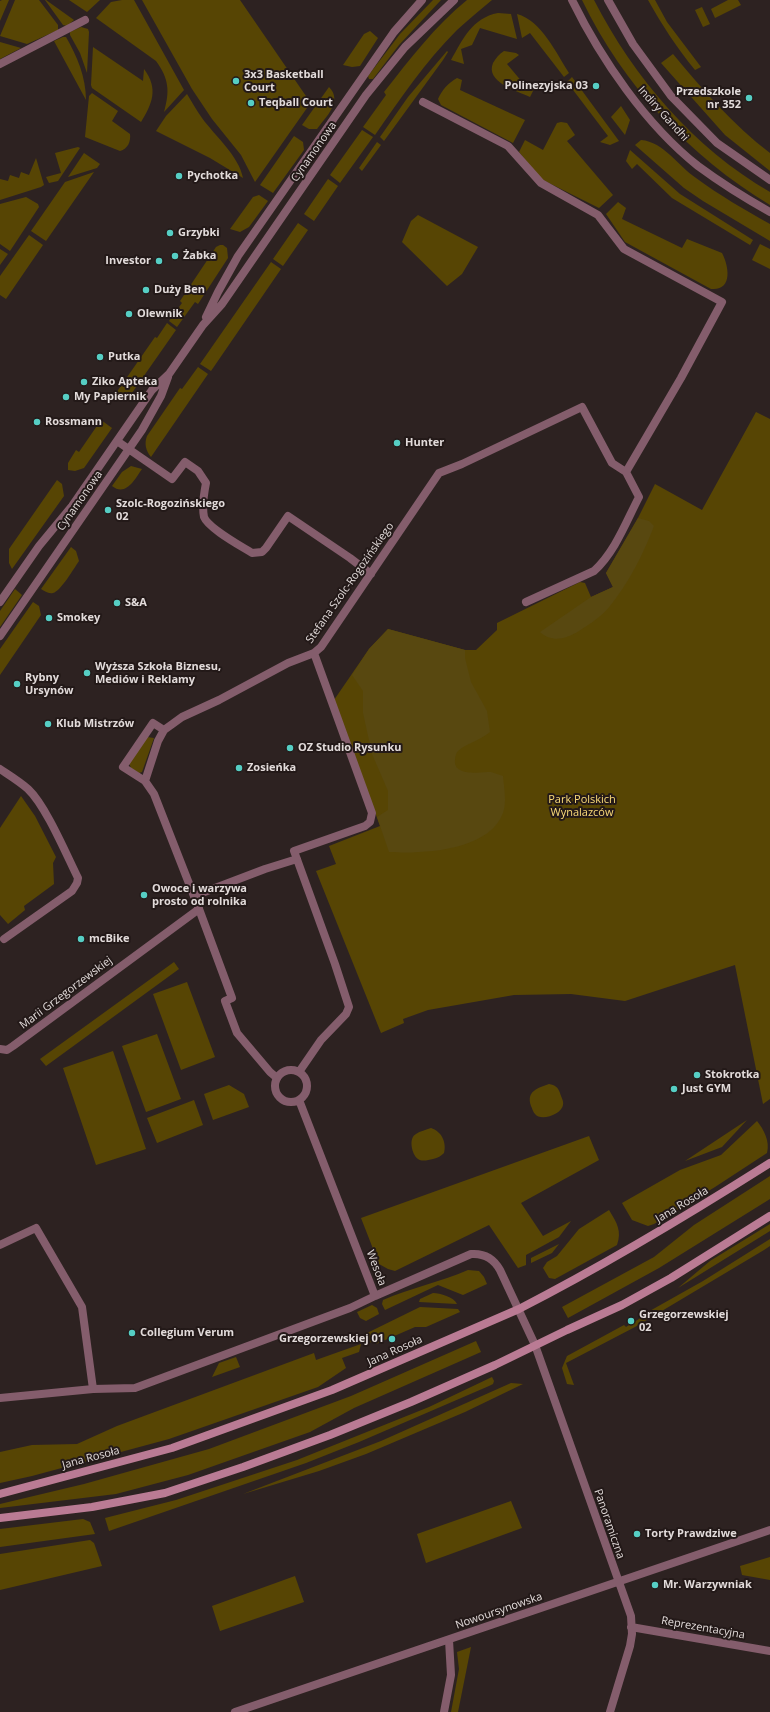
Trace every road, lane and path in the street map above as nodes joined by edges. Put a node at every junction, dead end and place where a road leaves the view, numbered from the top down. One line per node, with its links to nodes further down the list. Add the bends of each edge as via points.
1 (422, 0): 10 (street, Cynamonowa, via 394,32 238,256)
2 (454, 0): 10 (street, Cynamonowa, via 391,63 222,304)
3 (572, 0): 9 (street, Indiry Gandhi, via 587,32 610,68 651,120 698,166)
4 (608, 0): 8 (street, Indiry Gandhi, via 633,44 672,96 717,143)
5 (85, 20): 6 (street)
6 (0, 64)
7 (423, 102): 14 (street, via 508,146 541,183 598,215 624,249 722,302)
8 (770, 180)
9 (770, 212)
10 (203, 326): 11 (street, Cynamonowa)
11 (169, 374): 12 (street, Cynamonowa, via 152,390); 13 (street, Cynamonowa, via 161,396)
12 (117, 441): 13 (street); 16 (street, Cynamonowa)
13 (129, 449): 15 (street, via 172,480 185,462 198,471 206,483 204,513 207,523 252,553 262,552 266,548 288,516); 18 (street, Cynamonowa)
14 (626, 472): 15 (street, Stefana Szolc-Rogozińskiego, via 612,463 582,407 439,473); 17 (street, via 639,497 601,565 594,571)
15 (371, 574): 19 (street, Stefana Szolc-Rogozińskiego, via 321,647)
16 (0, 602)
17 (526, 602)
18 (0, 636)
19 (314, 653): 20 (street, Stefana Szolc-Rogozińskiego, via 288,663 182,717); 23 (street, via 372,817 365,826 294,851)
20 (164, 730): 22 (street); 22 (street, via 153,723 123,767)
21 (0, 769): 26 (street, via 33,795 44,811 78,878 72,891)
22 (145, 782): 24 (street, via 154,794)
23 (297, 859): 24 (street); 28 (street, via 336,964 348,1007 346,1014 321,1040)
24 (194, 896): 25 (street)
25 (199, 909): 27 (street, Marii Grzegorzewskiej, via 13,1046 7,1050); 29 (street, via 232,998 225,1001 234,1027)
26 (4, 939)
27 (0, 1049)
28 (299, 1072): 29 (street, via 287,1070); 30 (street, via 307,1083 304,1096)
29 (276, 1078): 30 (street, via 274,1084 277,1096 287,1102)
30 (299, 1100): 34 (street, Wesoła)
31 (770, 1163): 35 (main road, Jana Rosoła, via 635,1246)
32 (770, 1216): 36 (main road, via 628,1302)
33 (0, 1244): 37 (street, via 36,1228 82,1307)
34 (375, 1296): 35 (street, Wesoła, via 466,1256 477,1254 488,1256 497,1265); 37 (street, via 350,1308 135,1388)
35 (519, 1309): 36 (street, Wesoła); 39 (main road, Jana Rosoła, via 332,1390 172,1448)
36 (535, 1345): 40 (main road, via 418,1399 330,1435 165,1493 92,1507); 42 (street, Panoramiczna)
37 (93, 1389): 38 (street)
38 (0, 1398)
39 (0, 1494)
40 (0, 1518)
41 (770, 1530): 42 (street, Nowoursynowska)
42 (619, 1582): 43 (street, Panoramiczna, via 631,1616); 44 (street, Nowoursynowska)
43 (631, 1627): 45 (street, Reprezentacyjna); 48 (street, Panoramiczna, via 630,1646)
44 (450, 1640): 46 (street, Nowoursynowska); 47 (street, via 451,1675)
45 (770, 1651)
46 (235, 1712)
47 (444, 1712)
48 (610, 1712)

